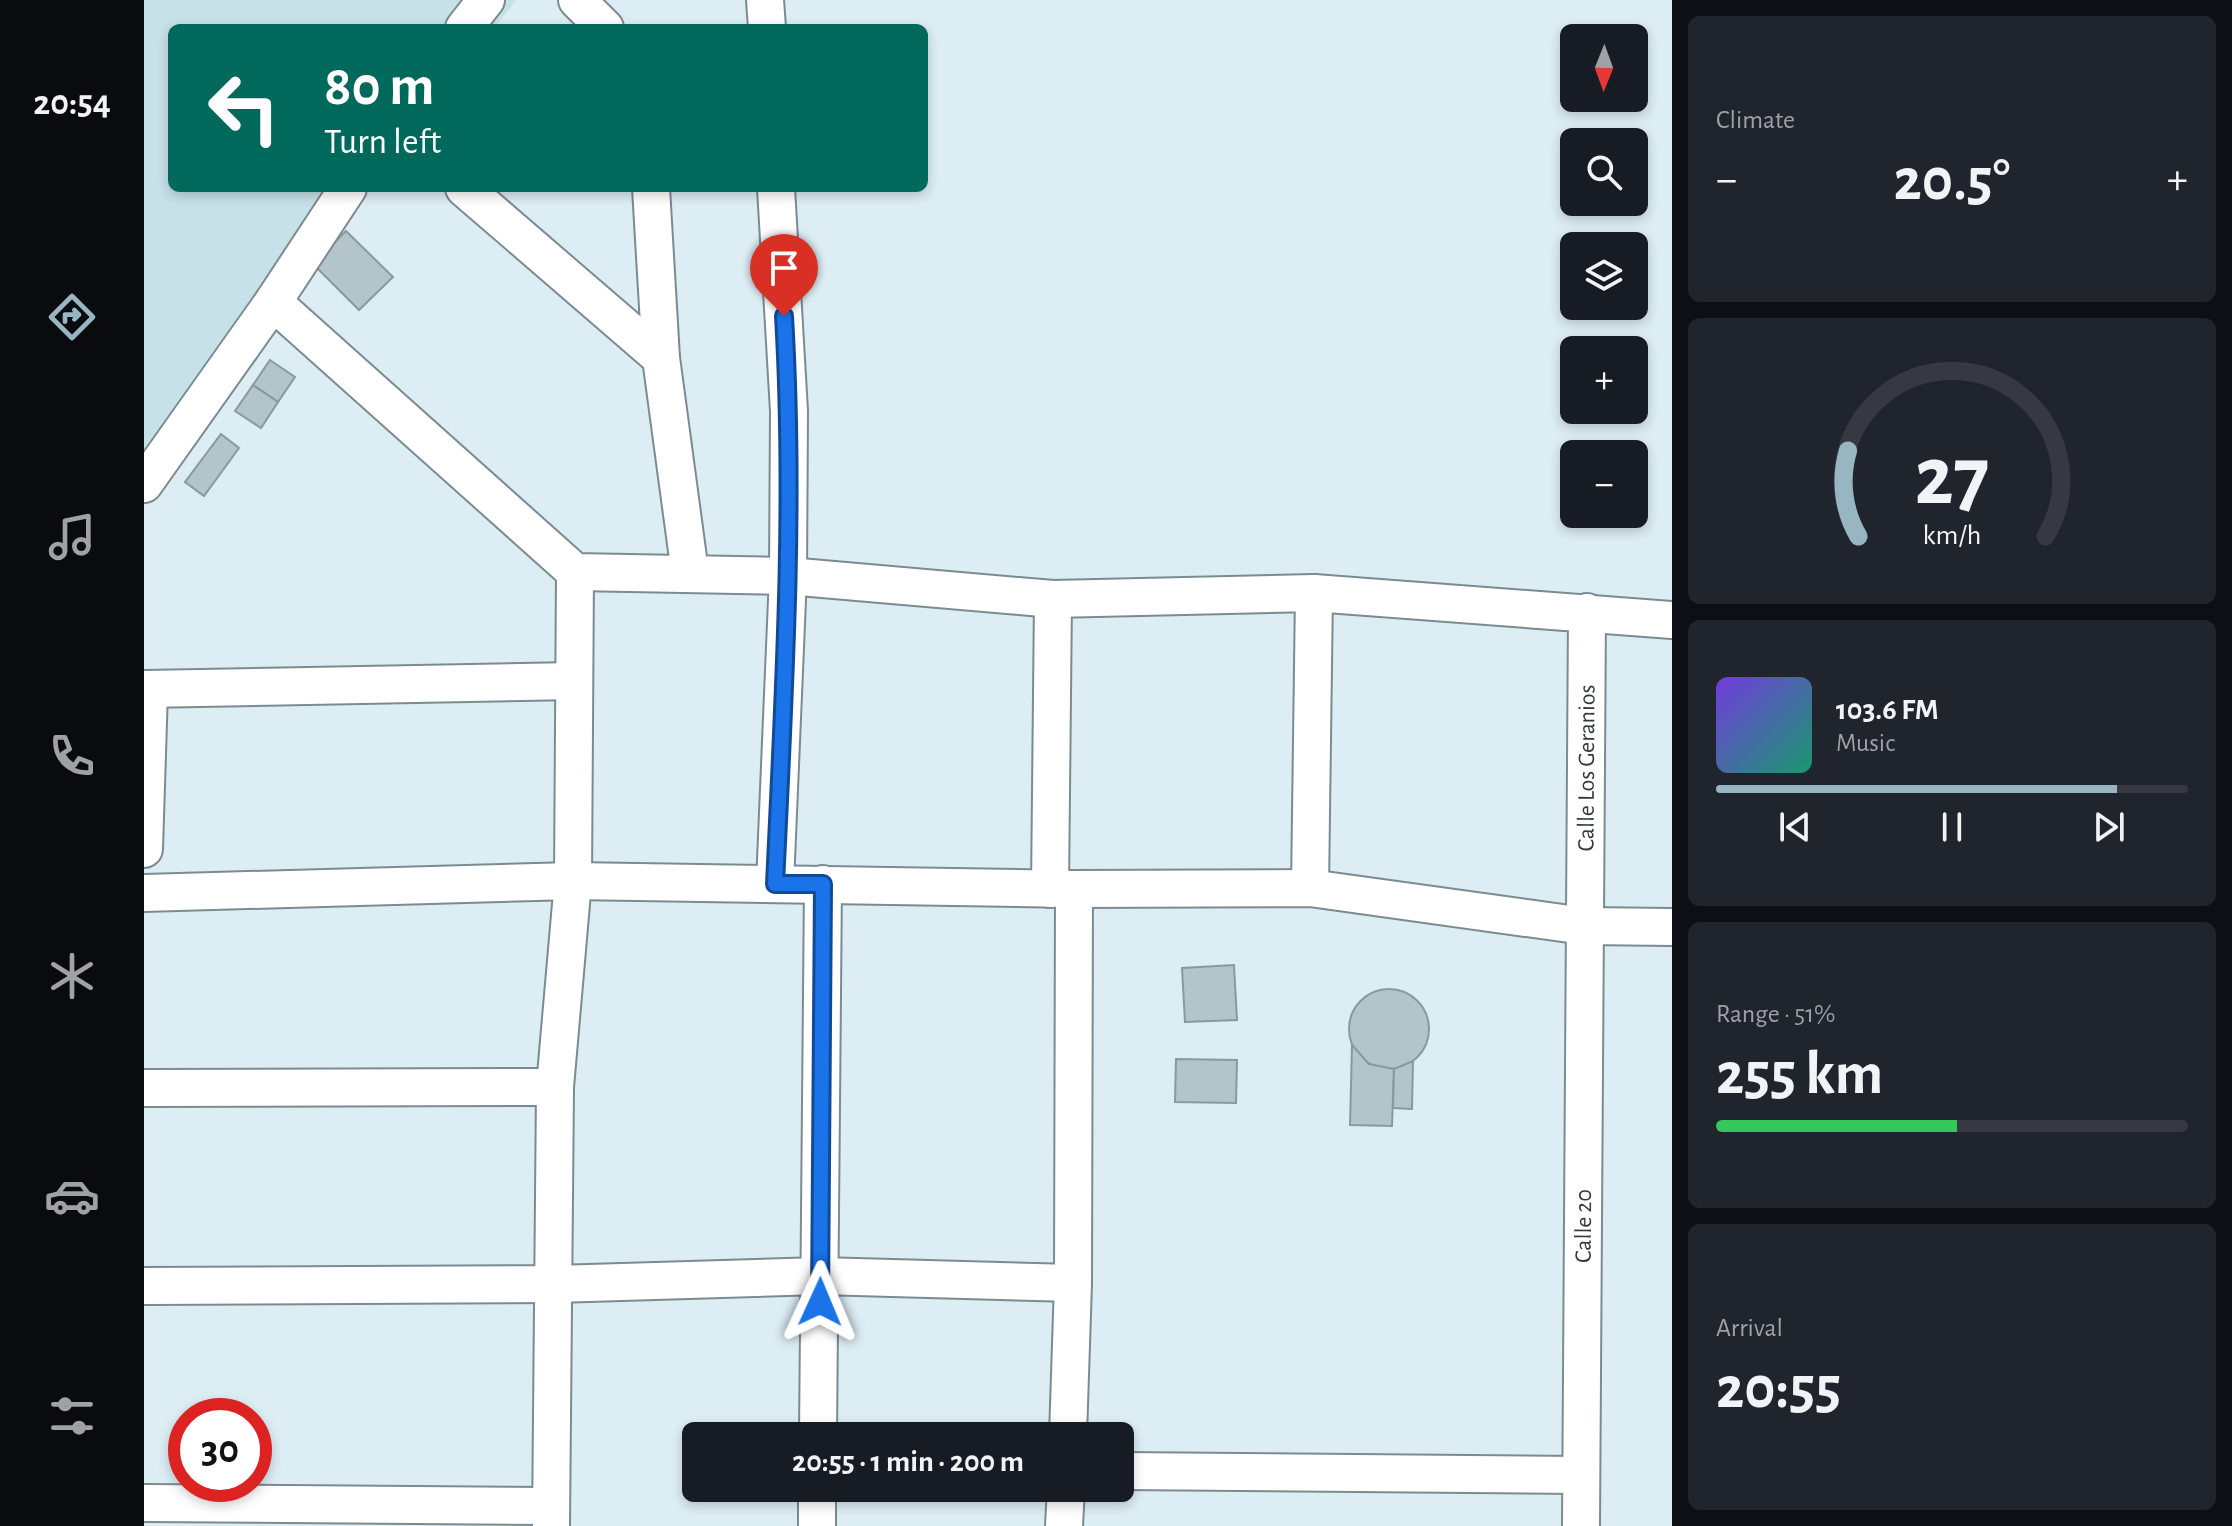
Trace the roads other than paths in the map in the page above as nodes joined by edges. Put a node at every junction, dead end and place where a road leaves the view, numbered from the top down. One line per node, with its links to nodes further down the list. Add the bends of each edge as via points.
1 (486, 0): 4 (street)
2 (577, 0): 5 (street)
3 (765, 0): 6 (street)
4 (467, 24)
5 (601, 24)
6 (767, 24)
7 (345, 192): 11 (street)
8 (469, 192): 12 (street)
9 (651, 192): 12 (street)
10 (776, 192): 16 (street, via 789,411)
11 (273, 302): 13 (street); 14 (street)
12 (661, 358): 15 (street)
13 (144, 484)
14 (575, 572): 15 (street); 21 (street)
15 (690, 573): 16 (street)
16 (788, 576): 18 (street); 25 (street)
17 (1314, 593): 18 (street); 19 (street); 27 (street)
18 (1053, 599): 28 (street)
19 (1587, 612): 20 (street); 30 (street, Calle Los Geranios)
20 (1672, 620)
21 (574, 681): 22 (street); 24 (street)
22 (147, 689): 23 (street)
23 (144, 849)
24 (573, 881): 25 (street); 29 (street); 32 (street)
25 (775, 884): 26 (street)
26 (823, 884): 28 (street); 34 (street)
27 (1310, 888): 28 (street); 30 (street)
28 (1062, 889): 35 (street)
29 (144, 893)
30 (1584, 926): 31 (street); 41 (street, Calle 20)
31 (1672, 927)
32 (555, 1087): 33 (street); 36 (street)
33 (144, 1088)
34 (820, 1276): 35 (street); 36 (street); 38 (street)
35 (1073, 1283): 39 (street)
36 (555, 1284): 37 (street); 45 (street)
37 (144, 1286)
38 (818, 1422)
39 (1068, 1422)
40 (1134, 1471): 41 (street)
41 (1580, 1475): 48 (street, Calle 20)
42 (817, 1502): 46 (street)
43 (1065, 1502): 47 (street)
44 (144, 1503): 45 (street)
45 (551, 1516)
46 (817, 1526)
47 (1064, 1526)
48 (1581, 1526)

